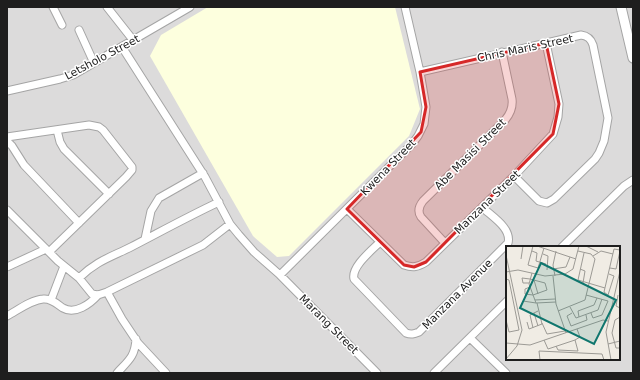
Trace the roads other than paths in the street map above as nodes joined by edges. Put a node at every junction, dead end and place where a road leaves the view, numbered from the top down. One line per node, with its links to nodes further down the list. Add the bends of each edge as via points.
1 (53, 7): 6 (street)
2 (107, 7): 8 (street)
3 (190, 7): 8 (street, Letsholo Street)
4 (405, 7): 14 (street, Kwena Street)
5 (621, 7): 12 (street)
6 (62, 25)
7 (79, 30): 13 (street)
8 (133, 40): 10 (street, Letsholo Street)
9 (546, 43): 11 (street, Chris Maris Street); 20 (street, Manzana Street, via 559,104 558,117 551,138); 20 (street, Chris Maris Street, via 581,35 590,39 608,111 606,131 602,147 595,159 551,201 539,201)
10 (122, 47): 13 (street, Letsholo Street); 19 (street, Marang Street)
11 (502, 52): 14 (street, Chris Maris Street); 31 (street, Abe Masisi Street, via 513,104 508,116 418,208 421,217)
12 (633, 58)
13 (94, 63): 15 (street, Letsholo Street, via 67,77)
14 (420, 72): 25 (street, Kwena Street, via 426,107 421,132)
15 (7, 91)
16 (57, 130): 17 (street); 22 (street, via 64,149); 22 (street, via 89,125 99,127 108,136 132,170)
17 (7, 137)
18 (7, 141): 27 (street, via 24,165)
19 (203, 173): 23 (street, Marang Street); 29 (street, via 159,198 151,211)
20 (514, 176): 24 (street, Manzana Street)
21 (633, 180): 32 (street)
22 (108, 194): 27 (street)
23 (219, 202): 28 (street, Marang Street); 29 (street)
24 (482, 207): 30 (street, Manzana Avenue, via 506,230 508,242 419,332 406,333 354,280 356,267); 31 (street, Manzana Street)
25 (347, 209): 30 (street, Manzana Street); 36 (street, Kwena Street)
26 (7, 210): 33 (street)
27 (79, 223): 33 (street)
28 (230, 224): 36 (street, Marang Street, via 254,252); 38 (street, via 203,245)
29 (145, 239): 37 (street, via 93,264)
30 (380, 242): 31 (street, Manzana Street, via 404,265 414,268 426,262)
31 (445, 243)
32 (563, 246)
33 (47, 251): 34 (street); 35 (street)
34 (64, 266): 37 (street); 40 (street)
35 (7, 267)
36 (280, 275): 47 (street, Marang Street)
37 (79, 278): 39 (street, via 92,294)
38 (107, 292): 39 (street); 44 (street)
39 (98, 295): 40 (street, via 85,306 73,310 63,308)
40 (51, 300): 42 (street, via 42,299)
41 (506, 302): 43 (street)
42 (7, 316)
43 (470, 338): 48 (street); 49 (street)
44 (136, 340): 45 (street, via 135,352); 46 (street)
45 (118, 372)
46 (166, 373)
47 (377, 373)
48 (434, 373)
49 (506, 373)

